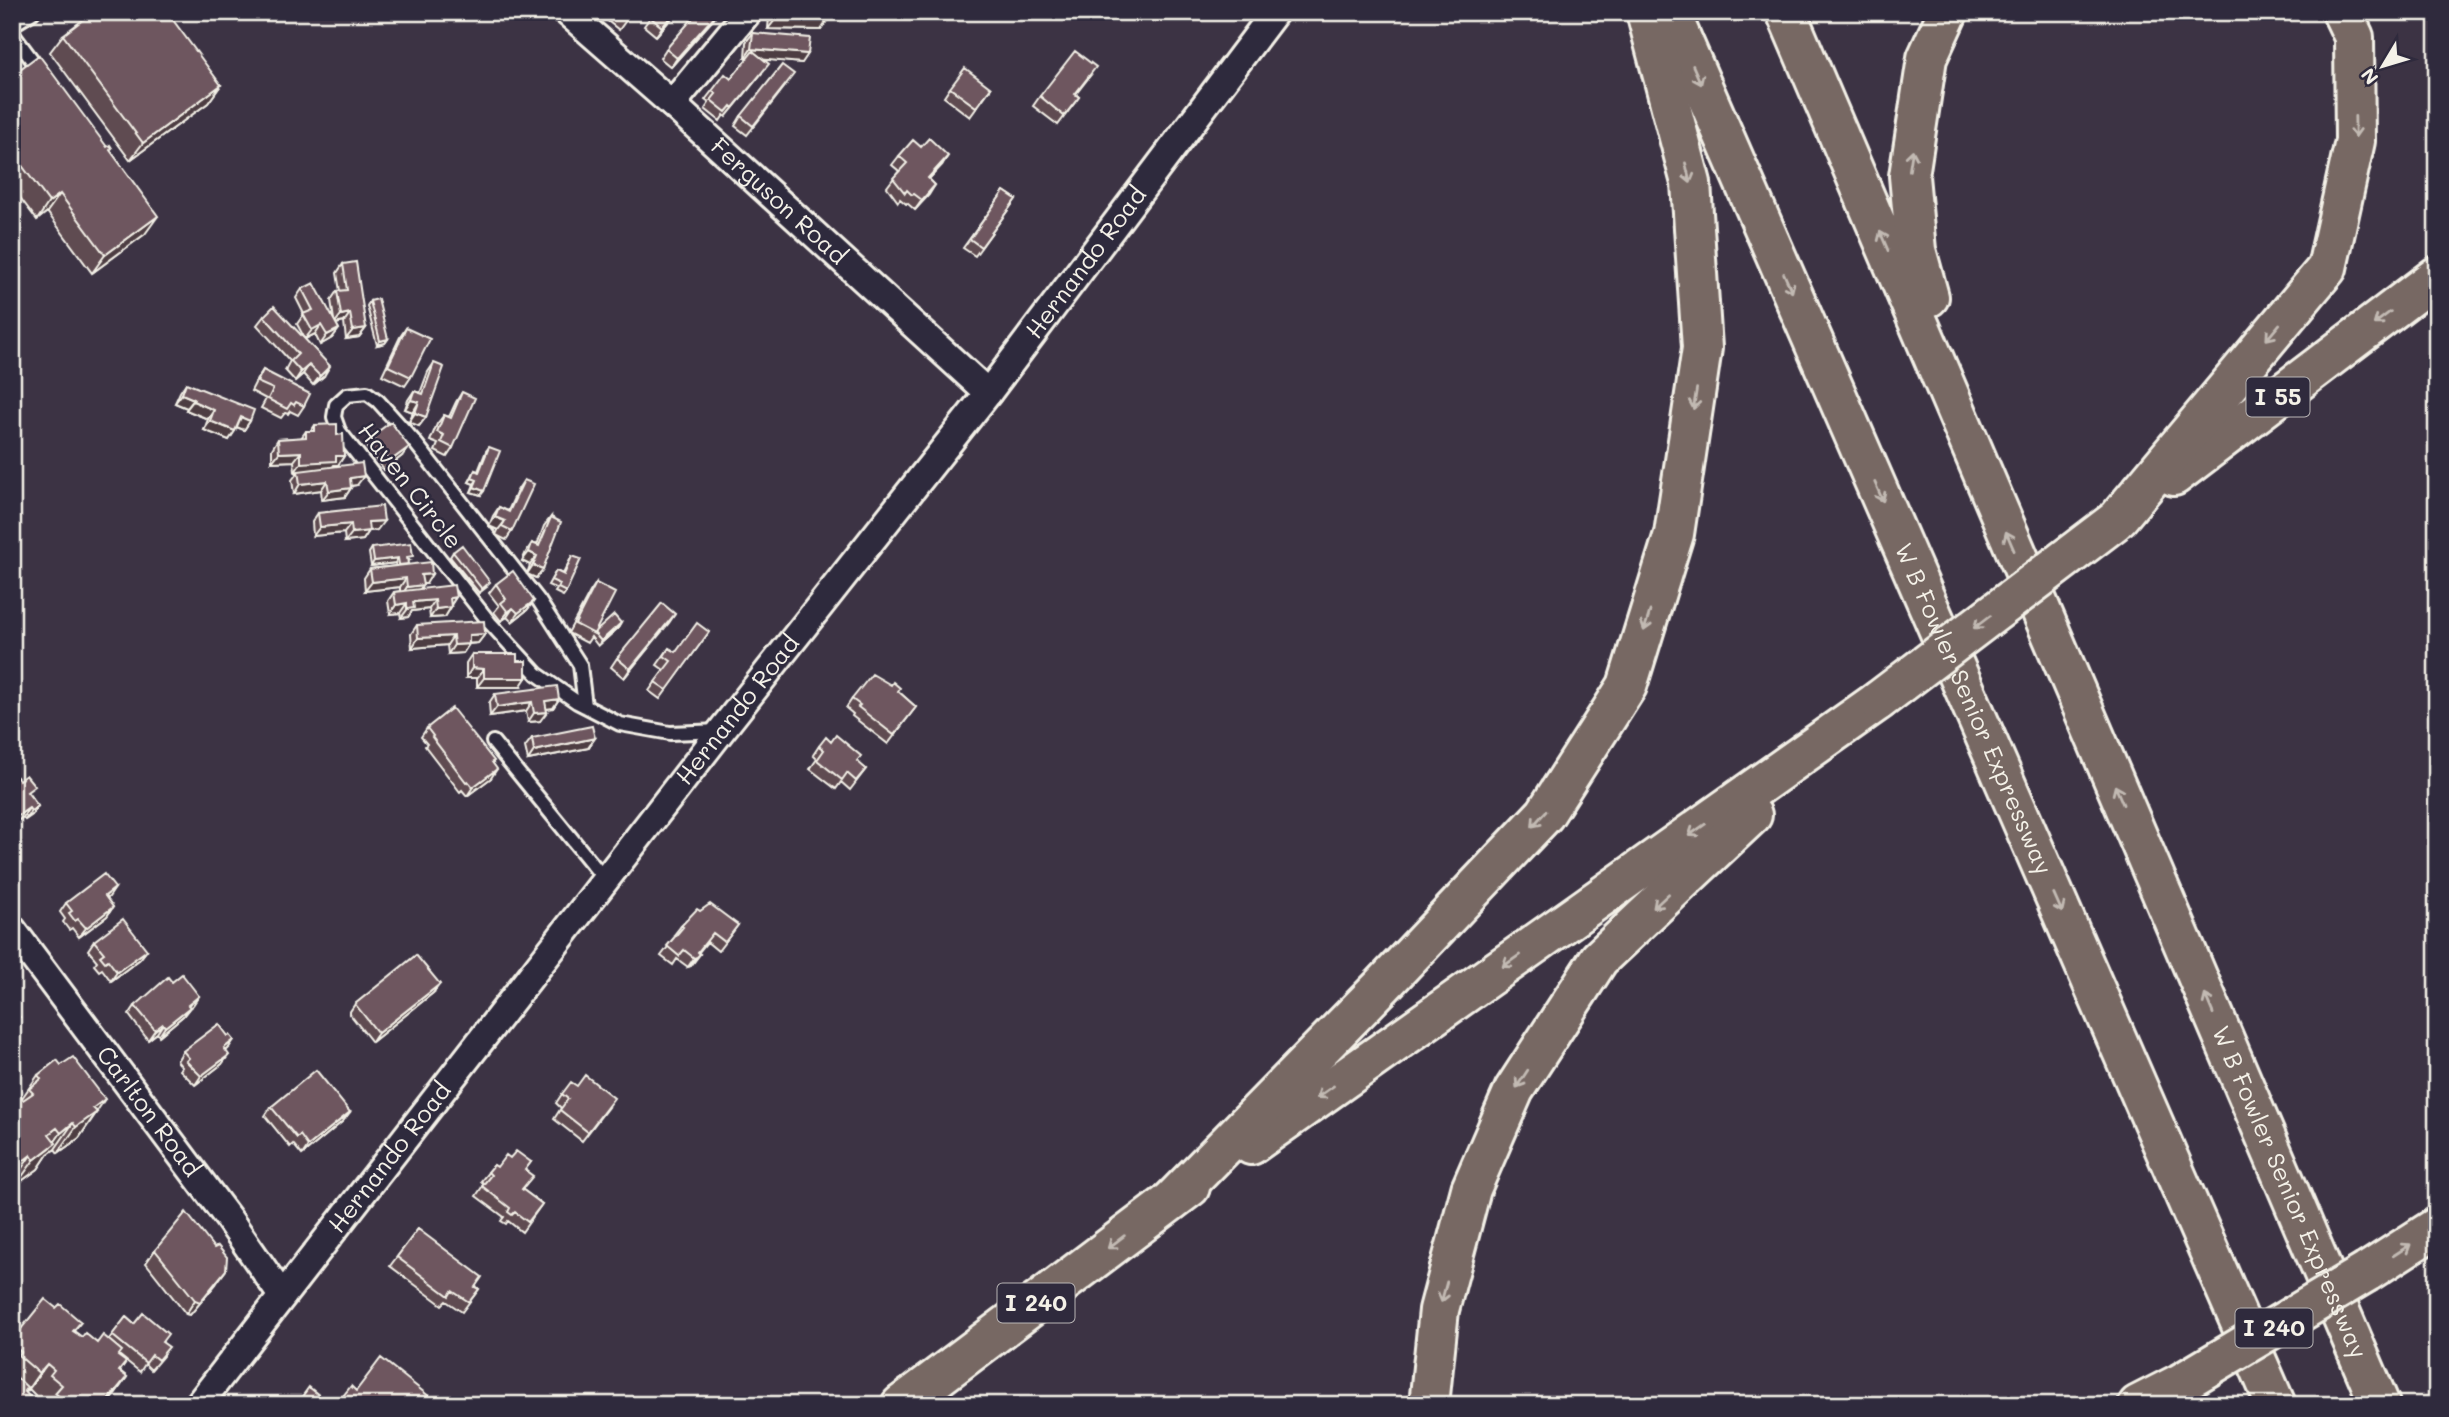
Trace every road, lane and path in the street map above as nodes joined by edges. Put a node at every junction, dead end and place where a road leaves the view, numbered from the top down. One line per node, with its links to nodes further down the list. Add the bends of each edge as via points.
1 (33, 12): 10 (lane)
2 (566, 12): 13 (street, Ferguson Road)
3 (748, 12): 13 (street)
4 (1275, 12): 16 (street, Hernando Road)
5 (1646, 12): 24 (highway, one-way to 24, via 1691,183 1702,348 1674,534 1627,686 1545,814)
6 (1670, 12): 31 (highway, W B Fowler Senior Expressway, one-way to 31)
7 (1786, 12): 15 (highway, W B Fowler Senior Expressway, one-way to 7)
8 (1948, 12): 15 (highway, one-way to 8, via 1937,327 1916,250 1909,176 1927,58)
9 (2342, 12): 17 (highway, one-way to 17, via 2354,37 2356,141 2327,268)
10 (12, 24)
11 (12, 33): 12 (lane)
12 (52, 87)
13 (672, 104): 16 (street, Ferguson Road)
14 (2437, 276): 17 (highway, I 55, one-way to 17)
15 (1939, 372): 32 (highway, W B Fowler Senior Expressway, one-way to 15)
16 (988, 393): 20 (street, Hernando Road)
17 (2117, 519): 19 (highway, I 55, one-way to 19, bridge)
18 (585, 706): 18 (lane, Haven Circle, via 580,665 517,572 378,401 367,393 347,395 336,405 339,431 490,623 537,674); 20 (lane, Haven Circle, via 621,724 670,733)
19 (1865, 711): 24 (highway, one-way to 24); 29 (highway, one-way to 29, via 1599,959 1514,1090 1471,1189 1439,1310)
20 (721, 731): 22 (street, Hernando Road)
21 (493, 742): 22 (lane)
22 (606, 881): 26 (street, Hernando Road)
23 (12, 929): 26 (street, Carlton Road)
24 (1171, 1201): 28 (highway, I 240, one-way to 28)
25 (2437, 1227): 30 (highway, I 240, one-way to 25, bridge)
26 (282, 1296): 27 (street, Hernando Road)
27 (198, 1405)
28 (901, 1405)
29 (1429, 1405)
30 (2138, 1405)
31 (2276, 1405)
32 (2380, 1405)

